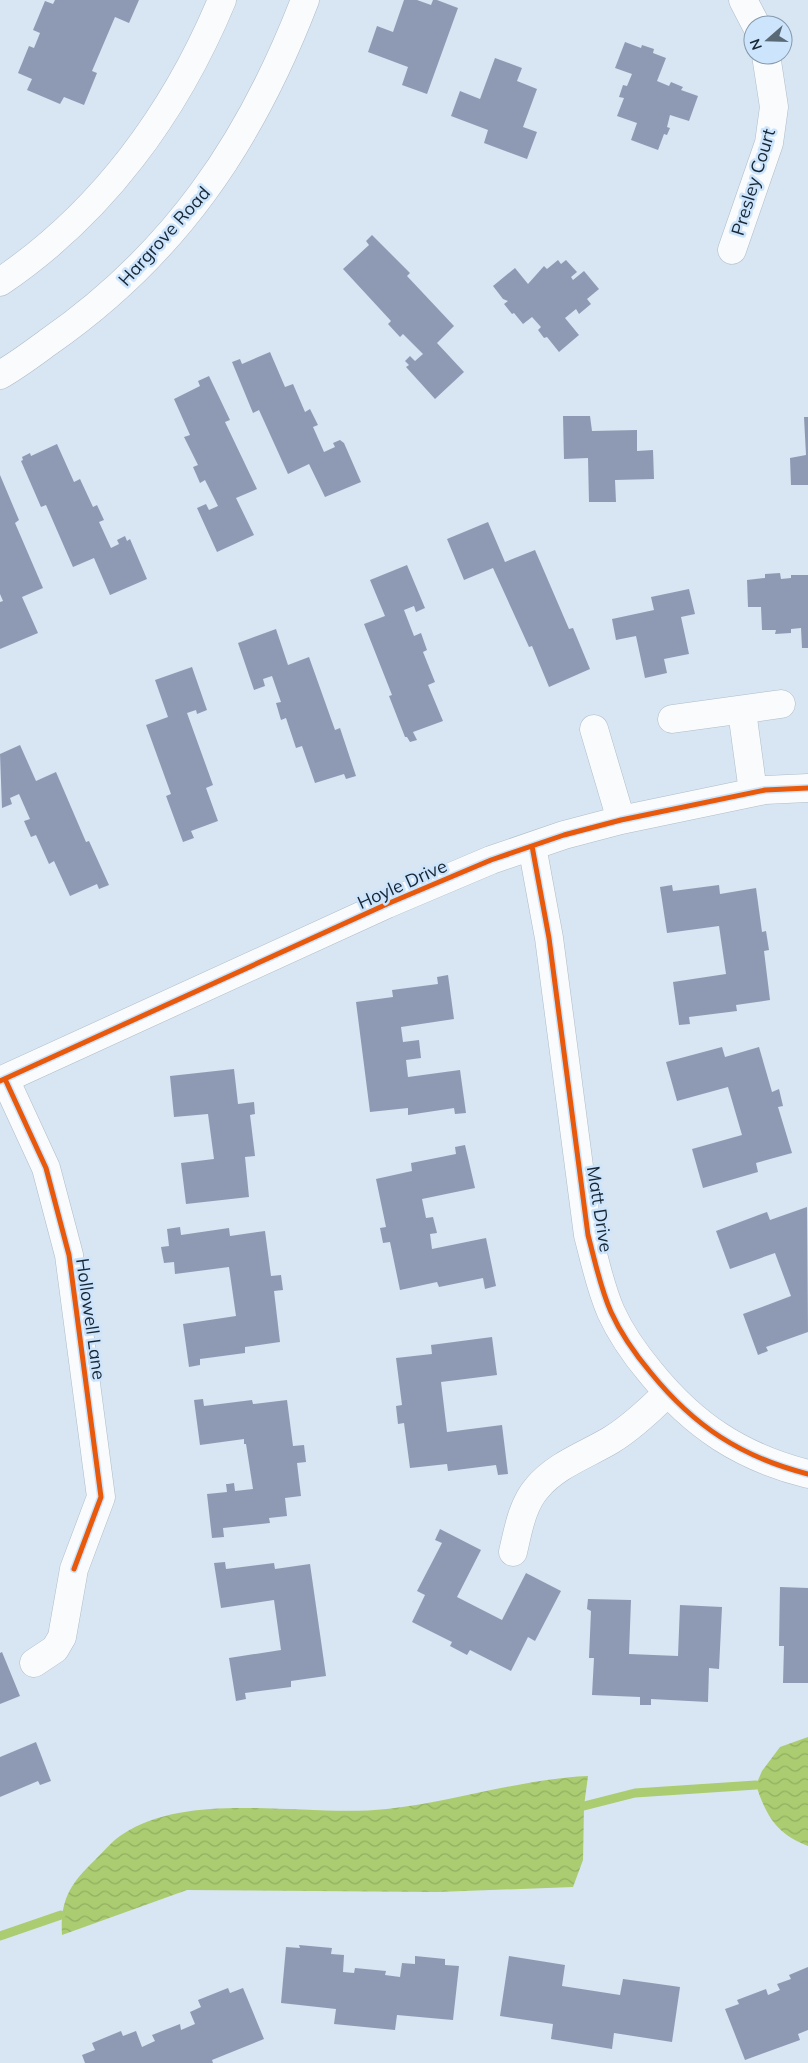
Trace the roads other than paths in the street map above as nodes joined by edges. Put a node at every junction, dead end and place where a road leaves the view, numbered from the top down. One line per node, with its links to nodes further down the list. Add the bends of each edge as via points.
1 (222, 0): 7 (street, via 183,82 122,171 86,212 45,249)
2 (305, 0): 8 (street, Hargrove Road, via 269,84 242,135 178,226 99,305)
3 (743, 0): 4 (street)
4 (751, 15)
5 (768, 65): 6 (street, Presley Court, via 774,107 769,144)
6 (732, 250)
7 (0, 282)
8 (0, 375)
9 (781, 704): 10 (street)
10 (742, 711): 11 (street); 14 (street)
11 (672, 719)
12 (594, 729): 15 (street)
13 (808, 788): 14 (street, Hoyle Drive)
14 (753, 792): 15 (street, Hoyle Drive)
15 (620, 820): 16 (street, Hoyle Drive)
16 (532, 846): 17 (street, Hoyle Drive, via 387,904); 18 (street, Matt Drive, via 549,938 588,1235 598,1277 624,1337)
17 (3, 1080): 21 (street, Hollowell Lane, via 46,1168 55,1196 70,1265 101,1497 74,1569 62,1637 55,1649)
18 (667, 1393): 19 (street, Matt Drive, via 710,1432 752,1456); 20 (street, via 620,1434 560,1468 536,1488 522,1515)
19 (808, 1474)
20 (513, 1552)
21 (34, 1663)

